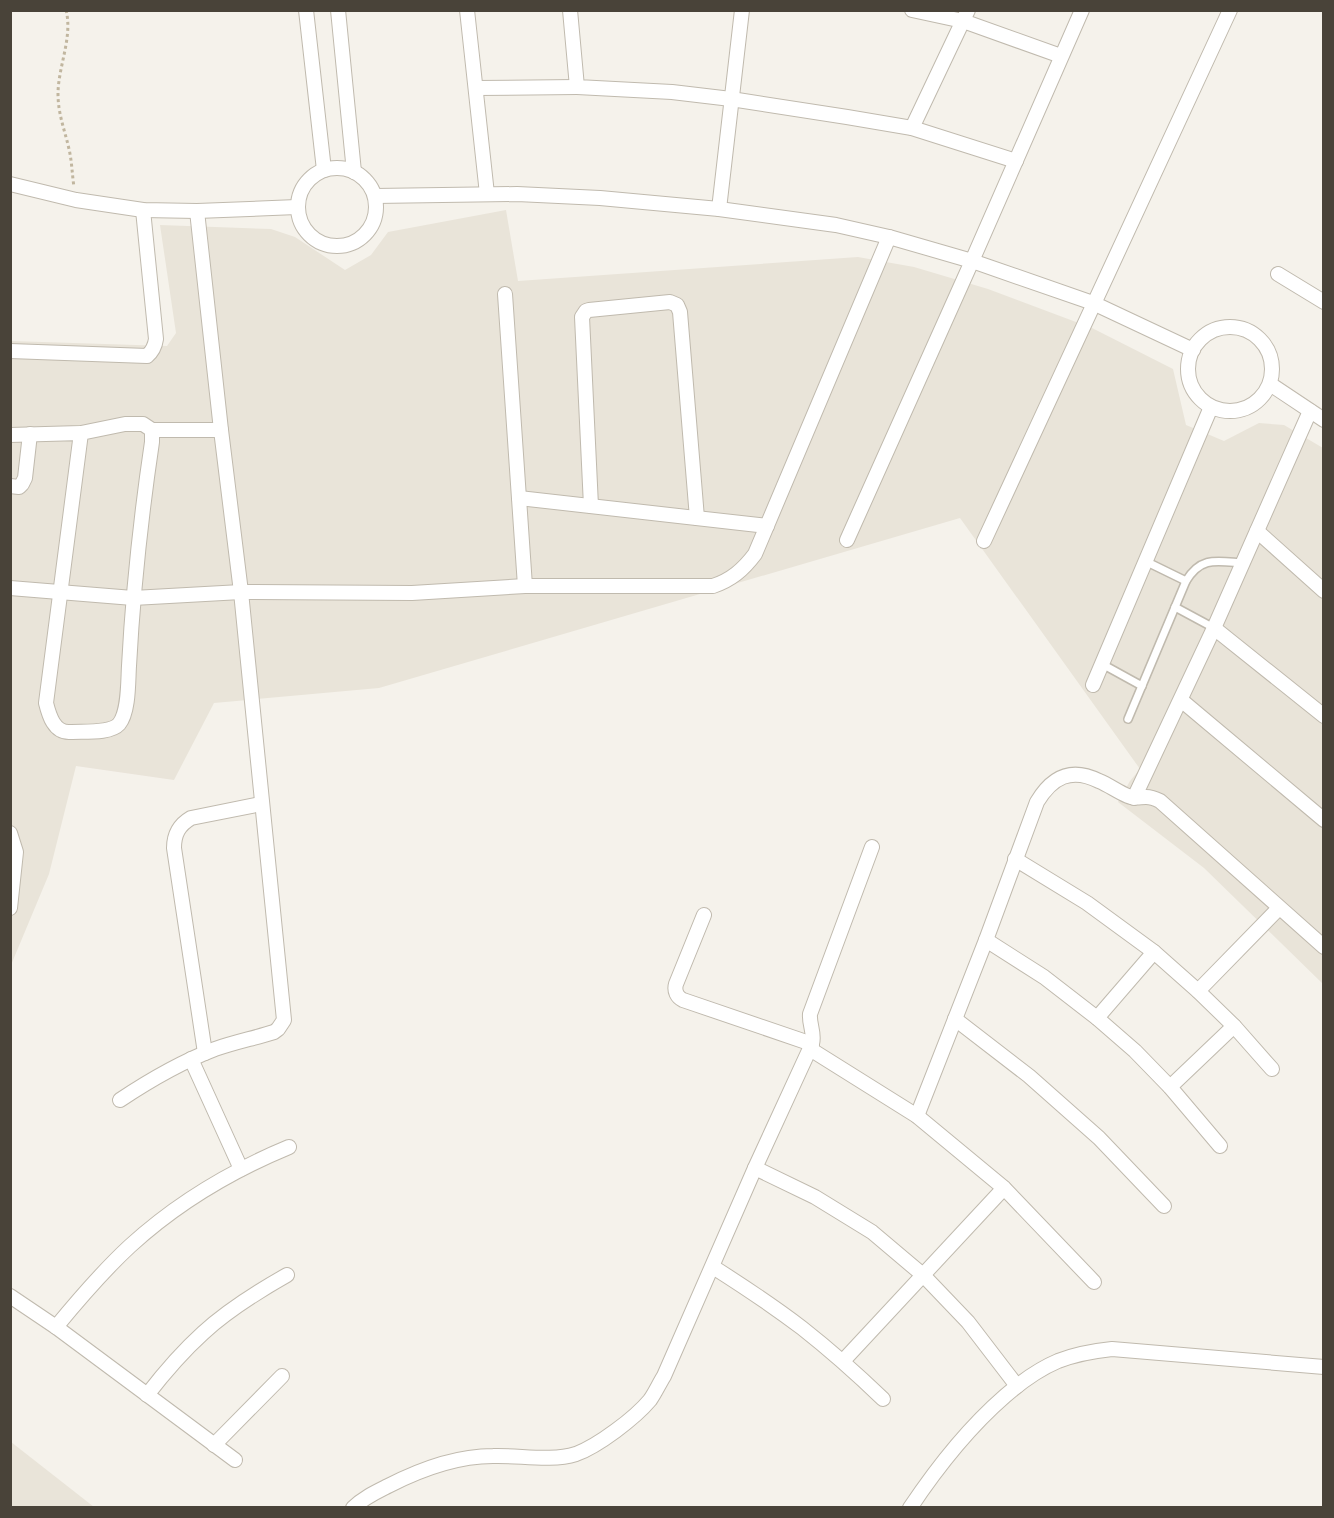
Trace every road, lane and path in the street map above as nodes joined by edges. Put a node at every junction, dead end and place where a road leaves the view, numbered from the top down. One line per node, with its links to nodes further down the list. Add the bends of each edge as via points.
1 (66, 10): 22 (path, via 68,28 58,98)
2 (306, 10): 17 (street)
3 (338, 10): 18 (street)
4 (467, 10): 13 (street)
5 (570, 10): 12 (street)
6 (742, 10): 14 (street)
7 (912, 10): 10 (street)
8 (1082, 10): 11 (street)
9 (1230, 10): 32 (street)
10 (965, 16): 11 (street); 15 (street)
11 (1061, 56): 16 (street)
12 (577, 87): 13 (street); 14 (street)
13 (476, 88): 20 (street)
14 (731, 99): 15 (street); 24 (street)
15 (912, 128): 16 (street)
16 (1016, 161): 28 (street)
17 (324, 170): 18 (street); 23 (street, via 305,184)
18 (354, 172): 21 (street)
19 (10, 184): 22 (street)
20 (487, 194): 21 (street); 24 (street, via 600,198)
21 (375, 196): 23 (street, via 373,223 366,234 342,247 316,241 306,233)
22 (76, 200): 25 (street)
23 (297, 207): 26 (street)
24 (719, 209): 27 (street, via 836,225)
25 (142, 210): 26 (street); 34 (street, via 156,339 151,353 147,356)
26 (197, 210): 40 (street)
27 (889, 237): 28 (street); 48 (street)
28 (972, 261): 32 (street); 50 (street)
29 (1278, 274): 31 (street)
30 (505, 294): 45 (street)
31 (1323, 302)
32 (1093, 303): 33 (street); 51 (street)
33 (1192, 350): 35 (street, via 1211,331 1240,327 1264,343 1273,370); 36 (street, via 1189,377 1193,389)
34 (10, 351)
35 (1270, 384): 36 (street, via 1252,405 1224,411); 37 (street)
36 (1211, 407): 52 (street)
37 (1310, 411): 38 (street); 49 (street)
38 (1323, 420)
39 (152, 430): 40 (street); 41 (street, via 143,424 124,423); 60 (street)
40 (221, 430): 58 (street)
41 (81, 433): 42 (street); 59 (street)
42 (30, 434): 43 (street); 44 (street, via 25,478 19,487)
43 (10, 435)
44 (10, 486)
45 (519, 498): 46 (street); 55 (street)
46 (591, 506): 47 (street); 47 (street, via 582,317 589,310 670,302 680,312)
47 (697, 518): 48 (street)
48 (767, 526): 55 (street, via 748,564 732,578 713,586)
49 (1257, 531): 53 (street); 57 (street)
50 (847, 540)
51 (984, 541)
52 (1145, 561): 54 (lane); 63 (street)
53 (1242, 563): 54 (lane, via 1210,561 1195,568); 62 (street)
54 (1186, 581): 61 (lane)
55 (525, 586): 58 (street, via 412,593)
56 (11, 589): 59 (street)
57 (1323, 591)
58 (242, 592): 60 (street); 70 (street)
59 (60, 593): 60 (street); 60 (street, via 46,703 50,718 65,732 110,730 122,718 128,689)
60 (133, 598)
61 (1175, 607): 62 (lane); 65 (lane)
62 (1214, 628): 66 (street); 67 (street)
63 (1102, 664): 64 (street); 65 (lane)
64 (1093, 685)
65 (1142, 686): 68 (lane)
66 (1181, 700): 69 (street); 71 (street)
67 (1323, 716)
68 (1128, 719)
69 (1134, 798): 74 (street, via 1086,776 1063,777 1052,782 1037,802); 76 (street, via 1153,798 1166,805)
70 (261, 804): 86 (street, via 284,1020 274,1032); 86 (street, via 191,818 175,836)
71 (1323, 820)
72 (10, 833): 75 (street, via 16,852)
73 (872, 847): 85 (street, via 810,1014)
74 (1015, 859): 78 (street); 80 (street, via 1087,903)
75 (10, 908)
76 (1279, 908): 79 (street); 81 (street)
77 (704, 915): 85 (street, via 676,984 677,995)
78 (987, 940): 82 (street); 83 (street)
79 (1323, 947)
80 (1154, 952): 81 (street); 82 (street)
81 (1198, 991): 84 (street)
82 (1097, 1018): 89 (street)
83 (955, 1019): 91 (street); 97 (street, via 1029,1076 1099,1138)
84 (1234, 1026): 88 (street); 89 (street)
85 (811, 1046): 91 (street); 95 (street)
86 (205, 1053): 87 (street)
87 (191, 1059): 90 (street); 94 (street)
88 (1272, 1069)
89 (1170, 1087): 92 (street)
90 (120, 1100)
91 (917, 1116): 96 (street)
92 (1220, 1146)
93 (289, 1147): 94 (street)
94 (241, 1168): 103 (street, via 155,1224 105,1271)
95 (755, 1168): 98 (street); 100 (street, via 815,1197 872,1232)
96 (1004, 1188): 100 (street); 101 (street)
97 (1164, 1206)
98 (713, 1267): 104 (street); 112 (street, via 664,1376 649,1400 599,1443 558,1458 493,1456 448,1462 372,1493)
99 (287, 1275): 108 (street, via 225,1314 183,1352)
100 (923, 1275): 104 (street); 107 (street, via 968,1322)
101 (1094, 1282)
102 (10, 1296): 103 (street)
103 (56, 1328): 108 (street)
104 (843, 1361): 109 (street)
105 (1323, 1367): 107 (street, via 1112,1349 1057,1361)
106 (282, 1376): 110 (street)
107 (1017, 1386): 113 (street, via 955,1446)
108 (147, 1395): 110 (street)
109 (883, 1399)
110 (214, 1444): 111 (street)
111 (235, 1460)
112 (353, 1508)
113 (910, 1508)

